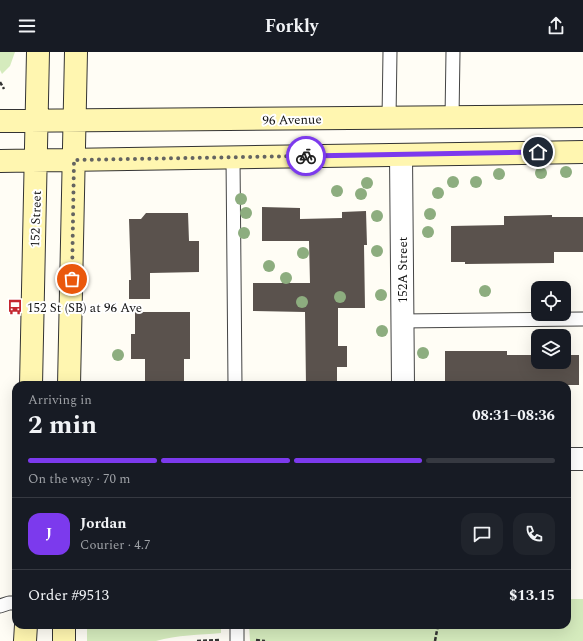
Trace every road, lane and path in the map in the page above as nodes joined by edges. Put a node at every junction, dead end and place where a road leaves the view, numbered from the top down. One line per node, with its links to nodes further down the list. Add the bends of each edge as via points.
1 (38, 52): 11 (main road, 152 Street)
2 (76, 52): 12 (main road)
3 (390, 52): 8 (lane)
4 (453, 52): 9 (lane)
5 (0, 82): 6 (path)
6 (4, 89)
7 (583, 116): 9 (main road, 96 Avenue)
8 (389, 118): 9 (main road, 96 Avenue); 12 (main road, 96 Avenue)
9 (452, 118)
10 (0, 121): 11 (main road, 96 Avenue)
11 (37, 121): 12 (main road, 96 Avenue); 18 (main road, 152 Street)
12 (74, 121): 16 (main road)
13 (583, 152): 14 (main road)
14 (401, 155): 15 (main road); 20 (street, 152A Street)
15 (233, 158): 16 (main road); 23 (lane)
16 (74, 160): 18 (main road); 22 (main road)
17 (0, 161): 18 (main road)
18 (36, 161): 21 (main road, 152 Street)
19 (583, 319): 20 (lane)
20 (402, 321): 24 (street, 152A Street)
21 (31, 381)
22 (70, 381)
23 (235, 381)
24 (403, 381)
25 (571, 459): 26 (street)
26 (583, 459)
27 (12, 603): 28 (lane)
28 (0, 606)
29 (26, 629): 34 (main road)
30 (237, 629): 36 (lane)
31 (438, 629): 38 (path)
32 (222, 640): 35 (path)
33 (251, 640): 37 (path)
34 (26, 641)
35 (197, 641)
36 (237, 641)
37 (266, 641)
38 (436, 641)

